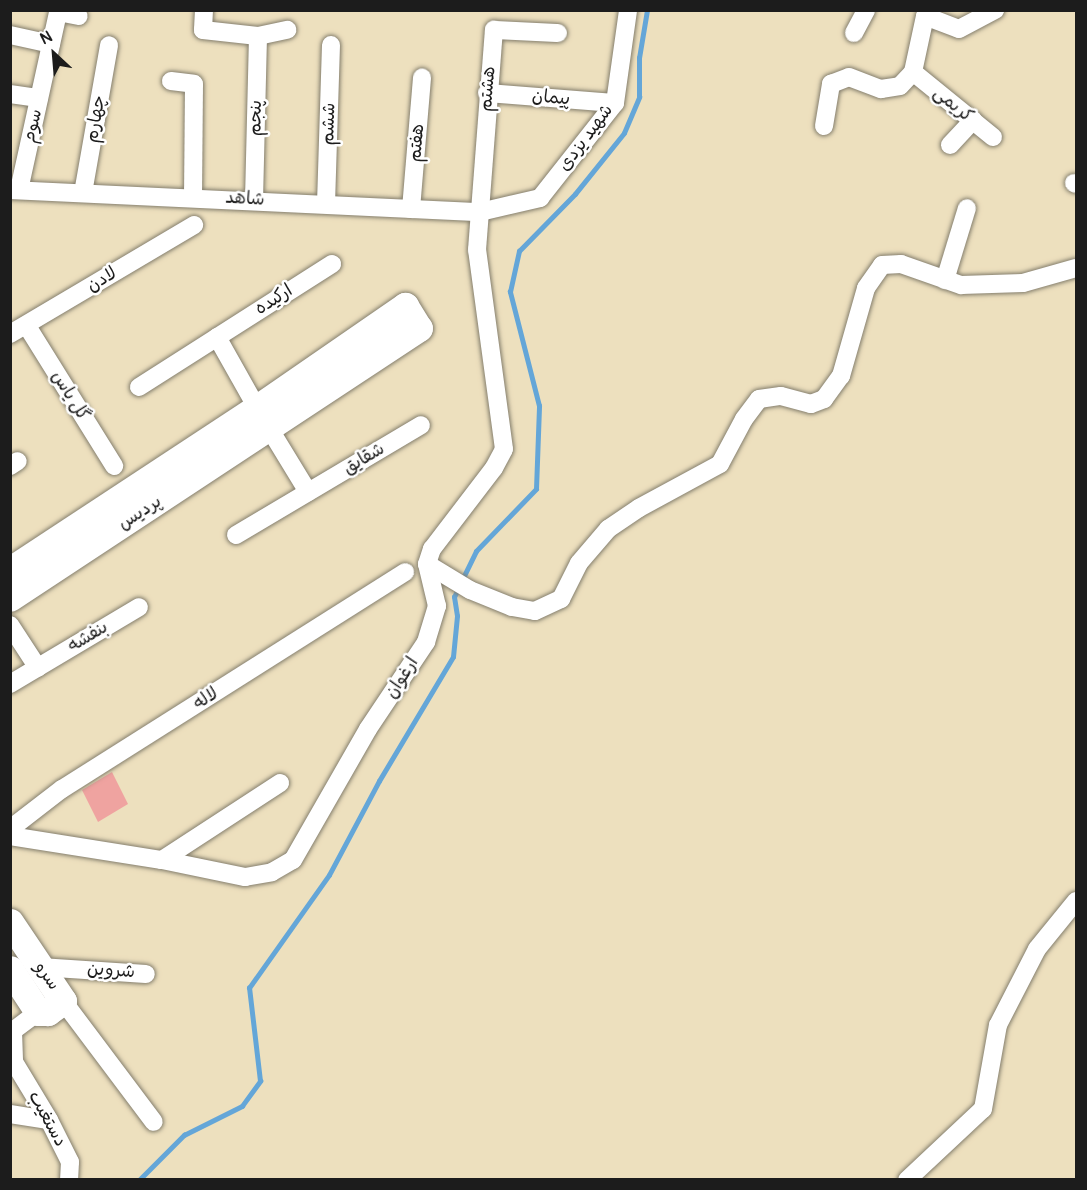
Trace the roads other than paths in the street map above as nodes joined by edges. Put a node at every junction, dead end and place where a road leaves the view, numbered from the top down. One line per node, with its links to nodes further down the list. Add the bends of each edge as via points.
1 (204, 10): 11 (street, via 203,30)
2 (628, 10): 21 (street, شهید یزدی)
3 (866, 10): 9 (street)
4 (995, 10): 5 (street, via 959,29)
5 (919, 12): 15 (street)
6 (79, 16): 12 (street, سوم, via 58,12)
7 (287, 30): 11 (street)
8 (558, 33): 18 (street, هشتم, via 494,30)
9 (854, 33)
10 (10, 35): 12 (street)
11 (258, 36): 29 (street, پنجم)
12 (51, 44): 20 (street, سوم)
13 (109, 45): 27 (street, چهارم)
14 (331, 45): 30 (street, ششم)
15 (913, 72): 22 (street, کریمی); 23 (street, via 900,86 881,89 849,77 831,84)
16 (422, 77): 32 (street, هفتم)
17 (171, 81): 28 (street, via 194,84)
18 (487, 93): 21 (street, پیمان); 33 (street, هشتم)
19 (10, 94): 20 (street)
20 (39, 98): 26 (street, سوم)
21 (615, 103): 33 (street, شهید یزدی, via 540,198)
22 (973, 120): 24 (street, کریمی); 25 (street)
23 (824, 126)
24 (993, 137)
25 (950, 145)
26 (15, 190): 27 (street, شاهد)
27 (83, 193): 28 (street, شاهد)
28 (193, 197): 29 (street, شاهد)
29 (254, 200): 30 (street, شاهد)
30 (326, 204): 32 (street, شاهد)
31 (967, 208): 37 (street)
32 (411, 209): 33 (street, شاهد)
33 (480, 213): 47 (street, via 477,250 504,449 432,549)
34 (194, 225): 38 (street, لادن)
35 (332, 264): 40 (street, ارکیده)
36 (1077, 268): 37 (street, via 1023,283 961,285)
37 (945, 280): 47 (street, via 901,264 882,265 866,288 842,376 824,399 811,404 781,396 759,399 720,464 639,508 608,530 579,563 561,599 535,611 512,608 470,590)
38 (27, 326): 39 (street, لادن); 44 (street, گل یاس)
39 (10, 334)
40 (217, 337): 41 (street, ارکیده); 42 (street)
41 (139, 387)
42 (263, 418): 42 (street, via 419,328 405,306); 45 (street); 48 (street, پردیس); 50 (street, پردیس)
43 (421, 425): 45 (street, شقایق)
44 (114, 466)
45 (308, 492): 46 (street, شقایق)
46 (236, 535)
47 (427, 564): 58 (street, ارغوان, via 437,606 426,642 368,729 293,860 272,872 245,877)
48 (10, 570)
49 (405, 572): 56 (street, لاله, via 62,789)
50 (10, 598)
51 (139, 607): 53 (street, بنفشه)
52 (10, 625): 53 (street)
53 (38, 668): 54 (street, بنفشه)
54 (10, 684)
55 (280, 783): 58 (street)
56 (10, 829)
57 (10, 836): 58 (street, ارغوان)
58 (162, 860)
59 (1077, 901): 71 (street, via 1037,950 998,1025 983,1109)
60 (10, 922): 61 (street, سرو)
61 (40, 967): 63 (street, شروین); 64 (street, سرو)
62 (10, 969): 65 (street, سرو)
63 (146, 974)
64 (63, 1001): 65 (street, via 48,1012); 69 (street)
65 (38, 1012): 66 (street, via 13,1031)
66 (12, 1062): 68 (street, دستغیب)
67 (10, 1114): 68 (street)
68 (49, 1120): 70 (street, دستغیب, via 70,1162)
69 (154, 1122)
70 (69, 1179)
71 (907, 1179)

